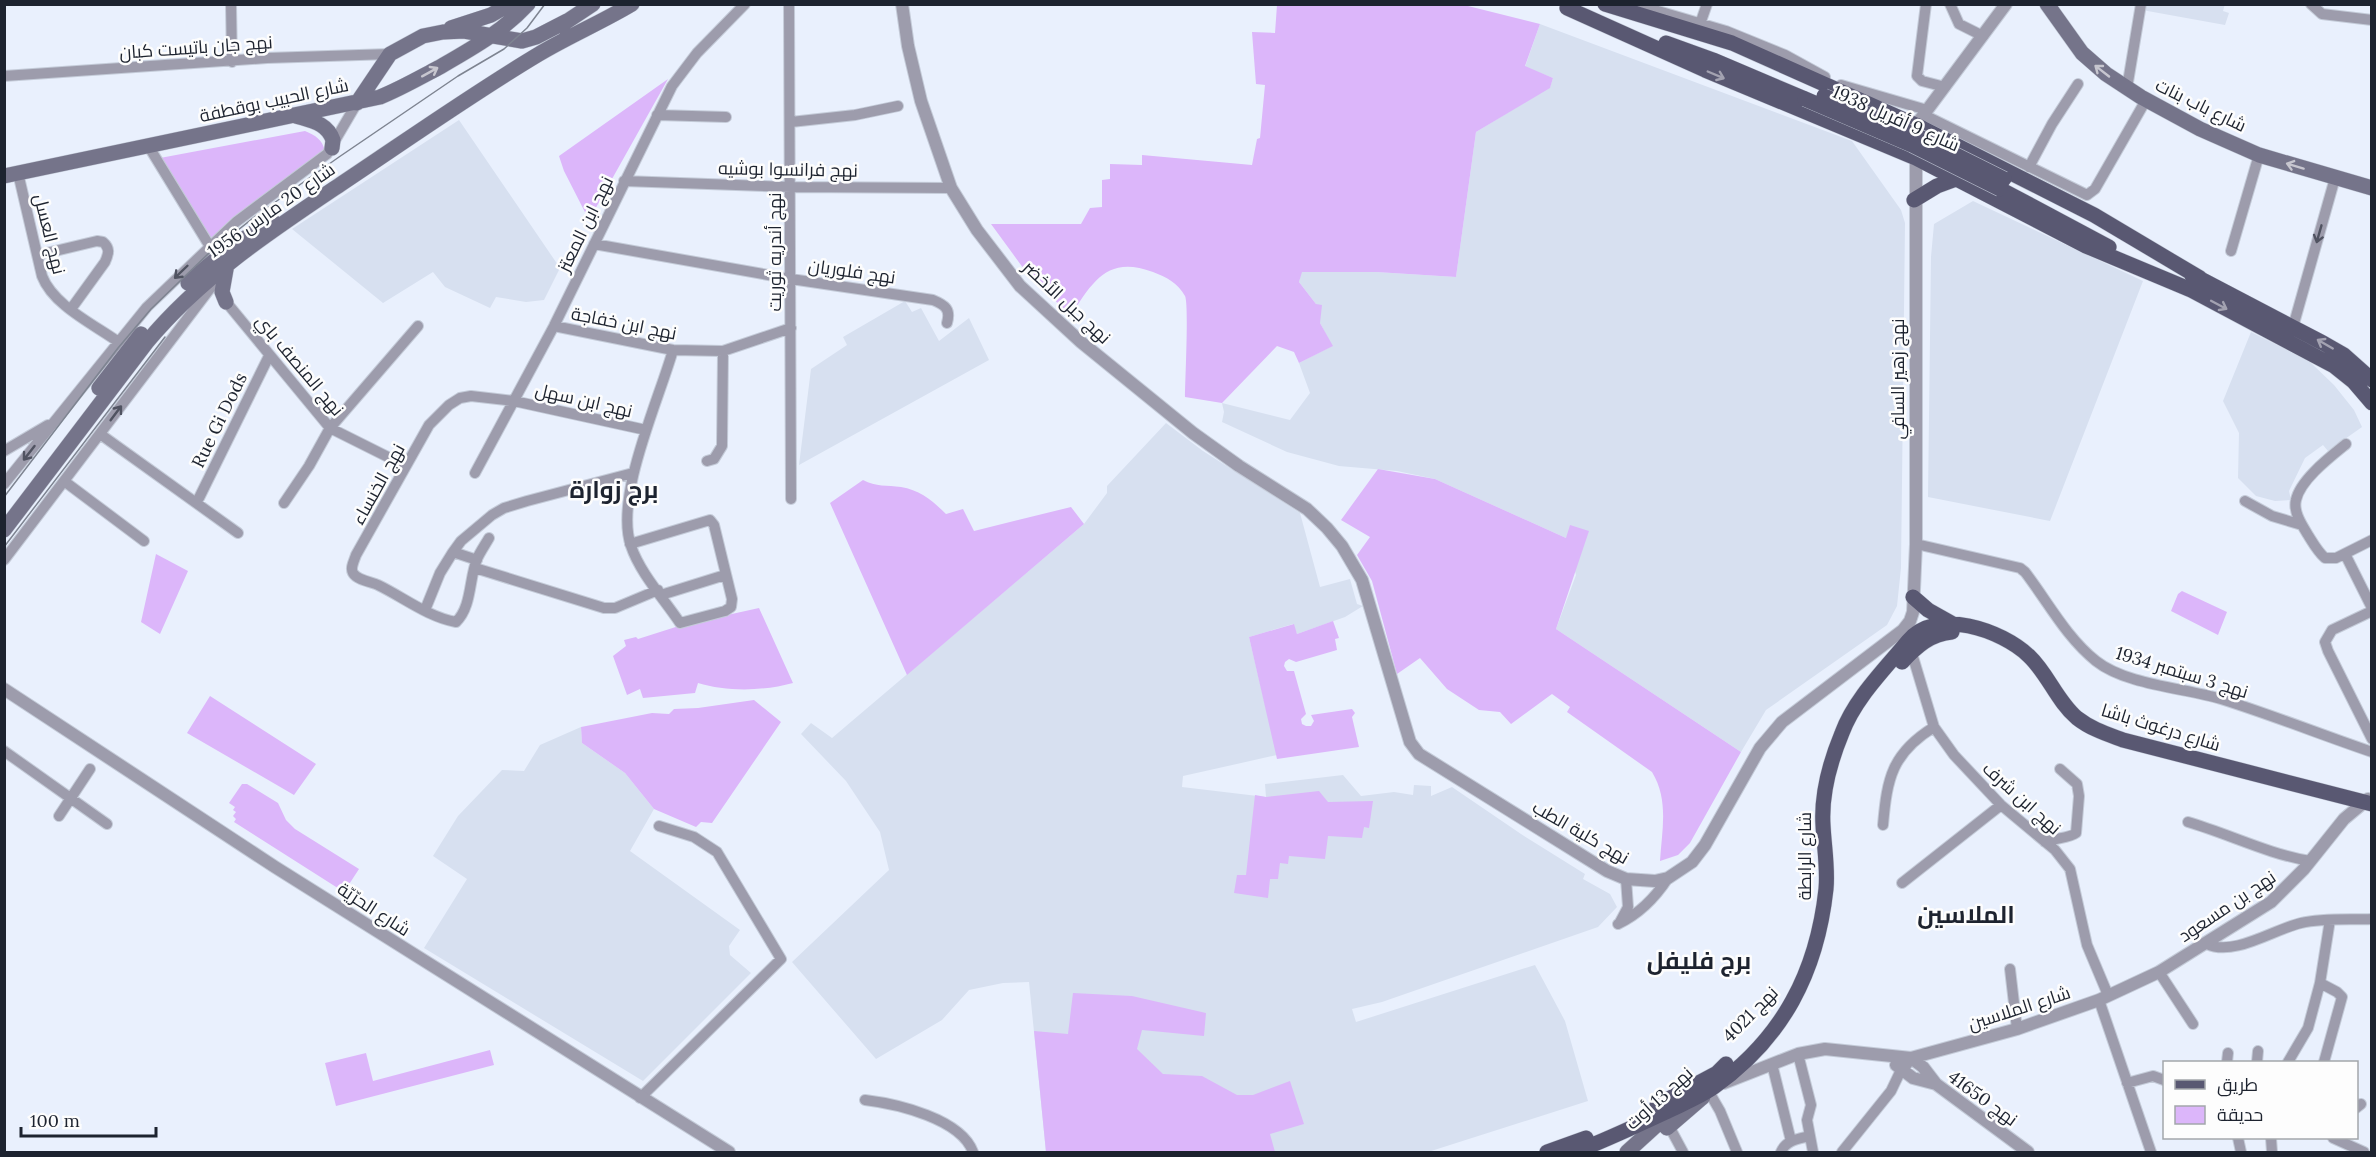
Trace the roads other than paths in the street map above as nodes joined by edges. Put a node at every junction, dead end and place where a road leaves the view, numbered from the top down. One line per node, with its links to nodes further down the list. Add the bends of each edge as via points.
1 (231, 4): 30 (street)
2 (510, 4): 24 (main road)
3 (593, 4): 22 (main road, شارع 20 مارس 1956)
4 (611, 4): 28 (main road, شارع 20 مارس 1956)
5 (632, 4): 64 (main road, شارع 20 مارس 1956, via 540,53 471,97)
6 (745, 4): 41 (street, نهج ابن المعتز, via 686,64)
7 (789, 4): 45 (street, نهج أندريه ثوريت)
8 (902, 4): 57 (street, نهج جبل الأخضر, via 921,101)
9 (1598, 4): 37 (main road, شارع 9 أفريل 1938, via 1713,49)
10 (1605, 4): 43 (main road, شارع 9 أفريل 1938, via 1732,43)
11 (1634, 4): 23 (street)
12 (1707, 4): 23 (street)
13 (1926, 4): 35 (street, via 1917,76)
14 (1950, 4): 27 (street, via 1959,24)
15 (2006, 4): 27 (street)
16 (2047, 4): 36 (main road, شارع باب بنات, one-way to 16, via 2082,53)
17 (2141, 4): 36 (street)
18 (2311, 4): 21 (street, via 2322,14)
19 (527, 6): 25 (main road, via 522,16 525,25 534,34); 26 (main road, شارع الحبيب بوقطفة)
20 (1563, 6): 37 (main road, شارع 9 أفريل 1938); 46 (main road, شارع 9 أفريل 1938, one-way to 46)
21 (2372, 20)
22 (567, 21): 25 (main road); 28 (main road, شارع 20 مارس 1956)
23 (1700, 24): 43 (street, via 1785,55 1843,86)
24 (443, 32): 26 (main road); 29 (main road, via 414,40)
25 (545, 32): 26 (main road, via 522,41)
26 (493, 36): 33 (main road, شارع الحبيب بوقطفة, one-way to 26)
27 (1983, 36): 35 (street)
28 (532, 47): 65 (main road, شارع 20 مارس 1956, via 252,232)
29 (390, 54): 30 (street, نهج جان باتيست كبان); 32 (main road)
30 (232, 62): 31 (street, نهج جان باتيست كبان)
31 (4, 76)
32 (376, 76): 33 (main road, via 394,87); 39 (main road); 42 (main road, via 351,98)
33 (411, 83): 39 (main road, شارع الحبيب بوقطفة)
34 (2078, 84): 51 (street)
35 (1945, 87): 43 (street)
36 (2127, 88): 38 (main road, شارع باب بنات)
37 (1808, 95): 67 (main road, شارع 9 أفريل 1938, bridge, via 1916,135)
38 (2146, 100): 49 (main road, شارع باب بنات); 51 (street, via 2092,193 2082,194)
39 (357, 103): 42 (main road, شارع الحبيب بوقطفة); 48 (street, شارع 20 مارس 1956)
40 (898, 106): 45 (street)
41 (657, 115): 44 (street); 55 (street, نهج ابن المعتز)
42 (288, 116): 47 (main road, شارع الحبيب بوقطفة); 48 (main road, via 326,128 333,140)
43 (1922, 116): 46 (main road, via 1902,137); 50 (street, نهج زهير السافي); 51 (street); 67 (main road, شارع 9 أفريل 1938, via 2094,215)
44 (726, 117)
45 (791, 122): 56 (street, نهج أندريه ثوريت)
46 (1886, 146): 50 (main road, شارع 9 أفريل 1938)
47 (149, 147): 52 (main road, شارع الحبيب بوقطفة); 61 (street)
48 (332, 148): 61 (street, شارع 20 مارس 1956)
49 (2259, 155): 53 (main road, شارع باب بنات, one-way to 49); 62 (street)
50 (1916, 158): 54 (main road, شارع 9 أفريل 1938); 59 (street, نهج زهير السافي)
51 (2029, 167)
52 (11, 175): 63 (street, نهج العسل)
53 (2335, 178): 58 (main road, شارع باب بنات); 73 (street, one-way to 73)
54 (1956, 179): 59 (main road); 67 (main road, شارع 9 أفريل 1938, via 2086,246)
55 (624, 181): 56 (street, نهج فرانسوا بوشيه); 60 (street, نهج ابن المعتز)
56 (791, 187): 57 (street, نهج فرانسوا بوشيه); 66 (street, نهج أندريه ثوريت)
57 (951, 188): 98 (street, نهج جبل الأخضر, via 1001,264 1050,315 1193,433)
58 (2372, 188)
59 (1914, 200): 107 (street, نهج زهير السافي)
60 (594, 244): 66 (street, نهج فلوريان); 72 (street, نهج ابن المعتز)
61 (209, 245): 75 (street, شارع 20 مارس 1956, one-way to 75)
62 (2230, 251)
63 (38, 255): 69 (street, نهج العسل, via 48,289); 69 (street, via 97,241 107,247 105,262)
64 (227, 264): 65 (main road, شارع 20 مارس 1956); 68 (main road, via 222,292)
65 (207, 279): 68 (street, نهج المنصف باي); 85 (street, شارع 20 مارس 1956, one-way to 65); 99 (main road, شارع 20 مارس 1956, via 143,332); 101 (main road, شارع 20 مارس 1956, via 151,337)
66 (791, 279): 70 (street, نهج فلوريان, via 933,300 946,306); 74 (street, نهج أندريه ثوريت)
67 (2198, 285): 73 (main road, شارع 9 أفريل 1938); 81 (main road, شارع 9 أفريل 1938, one-way to 81, via 2334,366)
68 (226, 302): 78 (street, نهج المنصف باي)
69 (71, 309): 75 (street, نهج العسل)
70 (947, 323)
71 (418, 326): 83 (street)
72 (554, 326): 76 (street, نهج ابن خفاجة); 80 (street, نهج ابن المعتز)
73 (2293, 327): 79 (main road, شارع 9 أفريل 1938, one-way to 73, via 2344,356)
74 (791, 328): 77 (street, نهج ابن خفاجة); 95 (street, نهج أندريه ثوريت)
75 (117, 341): 82 (street, شارع 20 مارس 1956)
76 (673, 350): 77 (street, نهج ابن خفاجة); 84 (street)
77 (723, 351): 88 (street, via 722,446 714,459)
78 (269, 356): 83 (street, نهج المنصف باي); 94 (street, Rue Gi Dods)
79 (2372, 380)
80 (514, 400): 84 (street, نهج ابن سهل); 89 (street, نهج الخنساء, via 460,398 429,425); 90 (street, نهج ابن المعتز)
81 (2372, 403)
82 (53, 421): 87 (street); 93 (street, شارع 20 مارس 1956, one-way to 93)
83 (330, 428): 89 (street, نهج المنصف باي); 97 (street)
84 (646, 430): 91 (street)
85 (100, 434): 92 (street, شارع 20 مارس 1956); 102 (street)
86 (2346, 444): 100 (street, via 2300,489 2295,501)
87 (4, 451)
88 (707, 461)
89 (406, 466): 115 (street, نهج الخنساء, via 351,567 357,578)
90 (475, 473)
91 (633, 473): 106 (street); 108 (street, via 504,508)
92 (64, 481): 105 (street); 110 (street, شارع 20 مارس 1956)
93 (5, 483)
94 (199, 498)
95 (791, 499)
96 (2245, 501): 100 (street, via 2272,516)
97 (284, 504)
98 (1307, 509): 138 (street, نهج كلية الطب, via 1342,546 1362,580 1413,749 1606,871)
99 (4, 514)
100 (2302, 525): 109 (street, via 2325,558)
101 (4, 530)
102 (238, 533)
103 (489, 538): 111 (street)
104 (2372, 540): 109 (street)
105 (144, 541)
106 (630, 544): 112 (street, via 710,520); 113 (street)
107 (1916, 544): 114 (street, نهج زهير السافي); 124 (street, نهج 3 سبتمبر 1934, via 2022,569 2081,647 2097,662 2118,672 2223,700)
108 (453, 552): 111 (street); 115 (street)
109 (2345, 554): 116 (street)
110 (4, 560)
111 (476, 564): 113 (street, via 604,608); 115 (street, via 459,620 453,622)
112 (725, 575): 113 (street); 113 (street, via 732,599 731,607 725,611 680,623)
113 (659, 593)
114 (1913, 597): 117 (main road); 119 (street, نهج زهير السافي)
115 (425, 610)
116 (2372, 610): 122 (street, via 2332,630 2325,642)
117 (1953, 624): 118 (main road, شارع درغوث باشا); 119 (main road, شارع درغوث باشا, via 1927,627)
118 (1976, 629): 119 (main road, شارع درغوث باشا); 128 (main road, شارع درغوث باشا, via 1999,635 2021,648 2066,707 2096,730)
119 (1908, 641): 121 (street, نهج ابن شرف); 137 (street, via 1782,722 1760,748 1705,845 1692,862); 146 (main road, شارع الرابطة, via 1850,717 1829,770 1823,825 1827,886 1814,956)
120 (4, 689): 167 (street, شارع الحرّيّة, via 275,867)
121 (1934, 727): 129 (street, نهج ابن شرف, via 1966,770); 133 (street, via 1906,748 1893,768 1886,790)
122 (2372, 739)
123 (4, 751): 127 (street)
124 (2372, 752)
125 (90, 769): 127 (street)
126 (2060, 769): 135 (street, via 2077,784 2076,833)
127 (71, 799): 130 (street); 132 (street)
128 (2368, 801): 136 (street, نهج بن مسعود, via 2344,819)
129 (2001, 805): 135 (street, نهج ابن شرف); 139 (street)
130 (59, 816)
131 (2188, 822): 136 (street, via 2280,855)
132 (107, 824)
133 (1883, 825)
134 (659, 826): 167 (street, via 694,837 717,852 781,959)
135 (2045, 842): 147 (street, نهج ابن شرف, via 2070,869)
136 (2310, 861): 142 (street, نهج بن مسعود, via 2271,902)
137 (1668, 878): 138 (street, نهج كلية الطب); 138 (street, via 1652,900 1618,924 1628,907)
138 (1626, 879)
139 (1902, 883)
140 (2372, 919): 141 (street)
141 (2330, 920): 142 (street, via 2302,923 2234,946 2215,948); 145 (street)
142 (2207, 944): 144 (street, نهج بن مسعود)
143 (2010, 969): 149 (street)
144 (2159, 972): 147 (street, نهج بن مسعود); 148 (street)
145 (2320, 983): 156 (street, via 2308,1028); 157 (street, via 2342,997)
146 (1796, 995): 163 (main road, نهج 4021)
147 (2104, 998): 149 (street, شارع الملاسين); 164 (street, نهج ابن شرف)
148 (2193, 1024)
149 (2017, 1029): 151 (street, شارع الملاسين)
150 (2258, 1051): 155 (street)
151 (1940, 1052): 154 (street, شارع الملاسين); 159 (street, شارع الملاسين)
152 (1798, 1054): 153 (street, شارع الملاسين, via 1825,1049); 158 (street, شارع الملاسين); 171 (street, via 1811,1106 1807,1120)
153 (1887, 1055): 154 (street, شارع الملاسين); 160 (street, نهج 41650)
154 (1911, 1058): 159 (street, شارع الملاسين); 160 (street)
155 (2257, 1061)
156 (2289, 1061)
157 (2324, 1061)
158 (1772, 1064): 163 (street, شارع الملاسين); 173 (street)
159 (1923, 1067): 161 (street, شارع الملاسين); 165 (street, شارع الملاسين)
160 (1901, 1070): 161 (street, نهج 41650); 166 (street)
161 (1913, 1078): 165 (street, نهج 41650); 166 (street)
162 (2163, 1080): 164 (street, via 2153,1076)
163 (1720, 1081): 169 (main road, نهج 13 أوت); 170 (main road, نهج 13 أوت); 176 (main road, نهج 4021); 181 (street, via 1720,1112)
164 (2127, 1083): 186 (street, نهج ابن شرف)
165 (1936, 1084): 185 (street, نهج 41650)
166 (1892, 1090): 184 (street)
167 (640, 1098): 174 (street, شارع الحرّيّة)
168 (865, 1100): 175 (street, via 897,1106 949,1126 967,1139)
169 (1677, 1106): 177 (main road); 178 (main road, نهج 13 أوت)
170 (1669, 1126): 179 (main road, نهج 13 أوت); 180 (street)
171 (1810, 1136): 173 (street); 183 (street)
172 (2337, 1139): 187 (street)
173 (1791, 1141): 182 (street)
174 (729, 1152)
175 (974, 1152)
176 (1547, 1152)
177 (1575, 1152)
178 (1627, 1152)
179 (1640, 1152)
180 (1683, 1152)
181 (1737, 1152)
182 (1781, 1152)
183 (1813, 1152)
184 (1842, 1152)
185 (2028, 1152)
186 (2151, 1152)
187 (2364, 1152)

